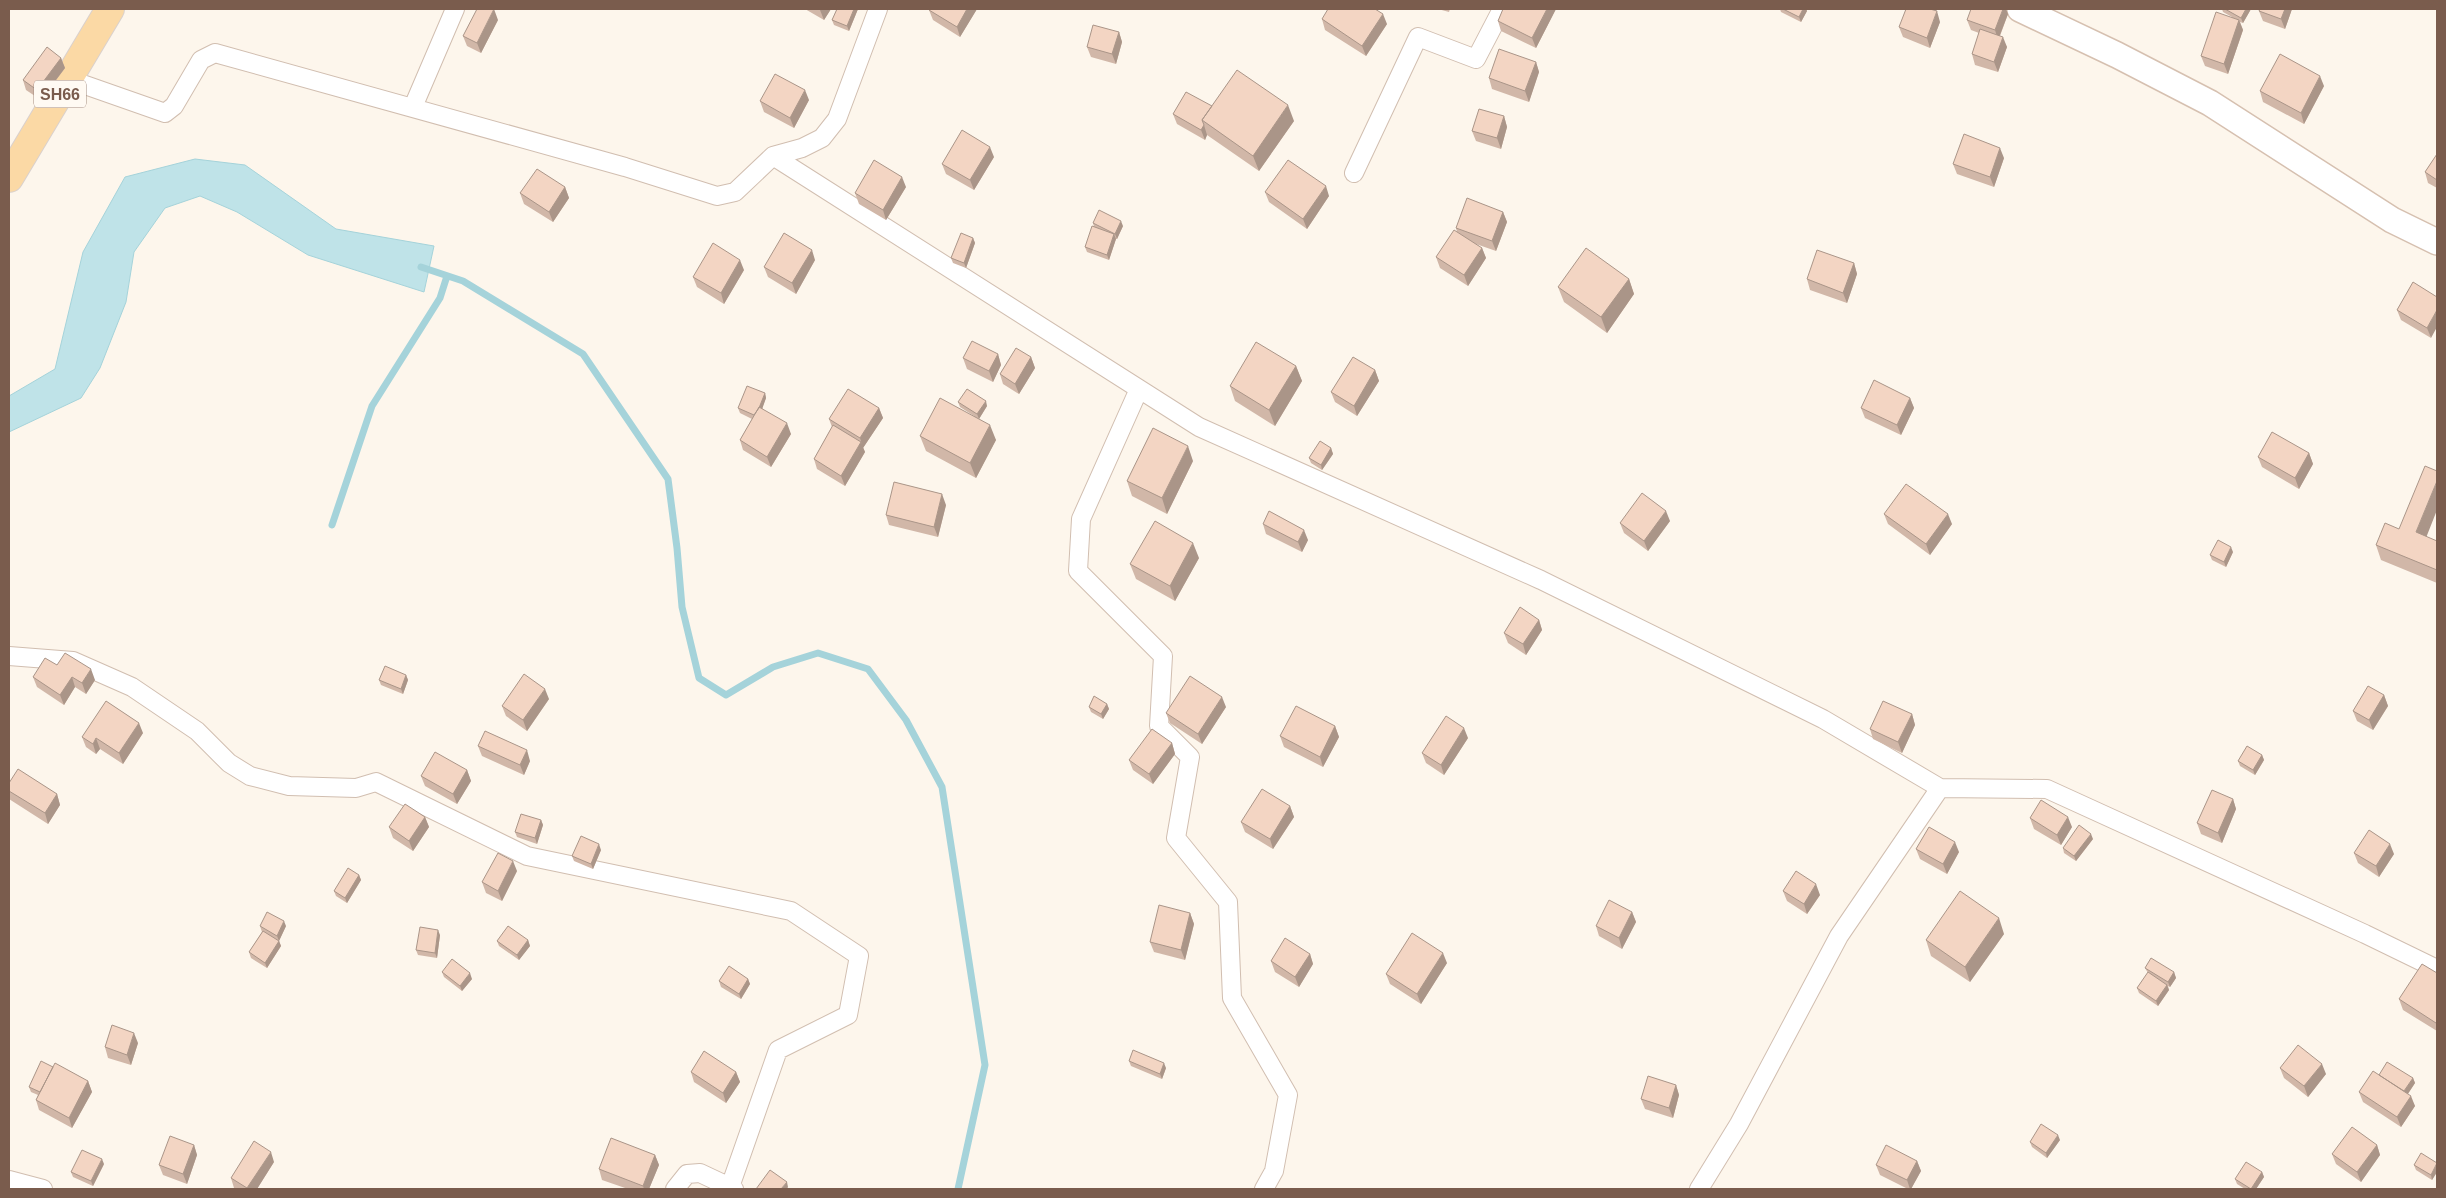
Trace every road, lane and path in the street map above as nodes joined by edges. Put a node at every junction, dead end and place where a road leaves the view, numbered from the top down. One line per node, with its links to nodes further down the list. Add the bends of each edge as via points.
1 (110, 9): 6 (main road, SH66)
2 (455, 9): 7 (street)
3 (878, 9): 8 (street, via 837,119 822,138)
4 (1502, 9): 9 (street, via 1476,59 1418,37)
5 (2020, 9): 11 (street, via 2210,102 2392,220)
6 (68, 79): 7 (street, via 165,113 174,106 201,60 215,53); 10 (main road, SH66)
7 (413, 108): 8 (street, via 717,196 735,192)
8 (773, 156): 12 (street)
9 (1354, 173)
10 (9, 178)
11 (2437, 242)
12 (1139, 389): 14 (street, via 1199,427 1541,580 1814,714); 20 (street, via 1081,519 1078,571 1163,656 1158,726 1190,757 1176,838 1228,902 1232,998 1288,1095 1274,1171)
13 (9, 656): 17 (street, via 73,662 132,688 197,731 229,763 250,776 289,786 356,788 376,782 527,856 791,911 859,956 848,1015 778,1050)
14 (1940, 788): 15 (street, via 2047,789); 21 (street, via 1839,936 1739,1124)
15 (2437, 969)
16 (9, 1180): 18 (street)
17 (732, 1188): 19 (street, via 700,1173 687,1174)
18 (43, 1189)
19 (675, 1189)
20 (1264, 1189)
21 (1699, 1189)

